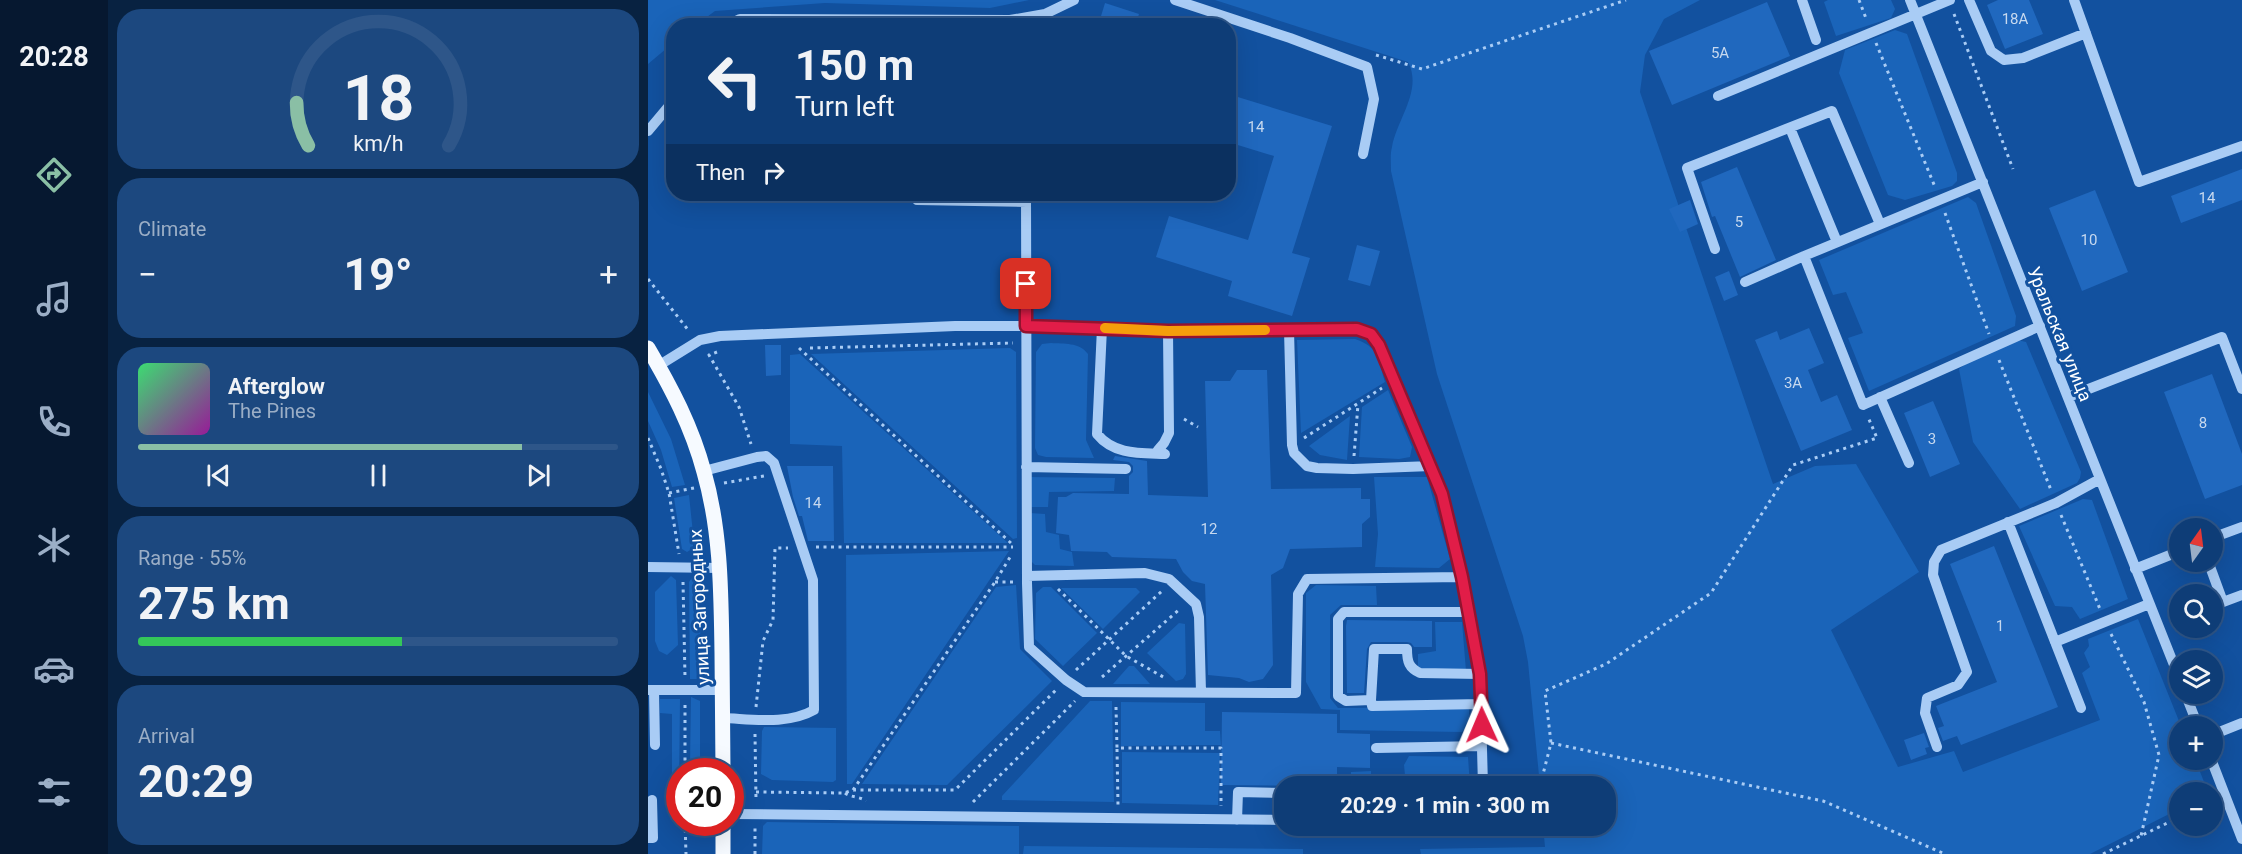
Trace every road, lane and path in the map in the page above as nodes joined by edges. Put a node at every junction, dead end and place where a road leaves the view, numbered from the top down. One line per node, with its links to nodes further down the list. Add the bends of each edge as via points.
1 (1074, 0): 11 (street, via 1045,14)
2 (1175, 0): 12 (street)
3 (1626, 0): 17 (path, via 1422,69)
4 (1802, 0): 16 (street)
5 (1859, 0): 14 (path)
6 (1910, 0): 10 (street, Уральская улица)
7 (1950, 0): 10 (street); 24 (path)
8 (1969, 0): 15 (street, via 1991,51 2004,60 2023,58)
9 (2074, 0): 15 (street)
10 (1916, 15): 14 (street); 25 (street, Уральская улица)
11 (1022, 18)
12 (1229, 18)
13 (1236, 20): 23 (street, via 1367,67 1374,99)
14 (1872, 33): 18 (street); 26 (path)
15 (2086, 33): 22 (street, via 2139,182)
16 (1816, 40)
17 (1365, 52)
18 (1718, 96)
19 (666, 110): 21 (street)
20 (1790, 128): 28 (street, via 1832,111); 29 (street); 30 (street, via 1686,168)
21 (648, 131)
22 (2242, 146)
23 (1363, 154)
24 (2013, 169)
25 (1983, 182): 26 (street); 35 (street, Уральская улица)
26 (1940, 199): 28 (street); 43 (path)
27 (1026, 201): 34 (street)
28 (1880, 224): 29 (street)
29 (1837, 242): 31 (street)
30 (1715, 249)
31 (1804, 256): 33 (street); 53 (street)
32 (648, 279): 39 (path)
33 (1745, 282)
34 (1026, 326): 36 (street); 39 (street, via 720,336); 40 (street)
35 (2040, 327): 43 (street); 51 (street, Уральская улица)
36 (1102, 328): 38 (street); 38 (street, via 1097,434 1118,450 1165,454 1158,450 1169,433)
37 (1289, 330): 38 (street); 48 (street, via 1357,329 1371,334); 63 (street, via 1294,453 1307,466)
38 (1168, 331)
39 (698, 341): 46 (path); 47 (street)
40 (1026, 343): 42 (path); 61 (street)
41 (648, 348): 47 (main road, улица Загородных)
42 (799, 348): 44 (path); 82 (path, via 1016,547)
43 (1994, 348): 50 (street); 67 (path)
44 (792, 349)
45 (719, 352): 46 (path)
46 (709, 355): 58 (path, via 739,407)
47 (658, 366): 64 (main road, улица Загородных, via 688,424)
48 (1394, 380): 52 (path); 60 (street)
49 (2241, 386): 51 (street, via 2222,337)
50 (1880, 397): 53 (street); 59 (street)
51 (2068, 397): 66 (street, Уральская улица)
52 (1358, 404): 57 (path); 63 (path)
53 (1863, 405): 108 (path, via 1877,438 1793,465 1711,593 1606,664 1545,691)
54 (1176, 415): 55 (path)
55 (1198, 427)
56 (648, 438): 75 (path, via 669,493)
57 (1302, 440)
58 (757, 457): 64 (street); 65 (path); 105 (street, via 766,456 774,463 813,580 814,710 788,719)
59 (1909, 463)
60 (1431, 466): 63 (street); 80 (street, via 1442,494)
61 (1026, 467): 62 (street); 81 (street)
62 (1126, 469)
63 (1353, 469)
64 (704, 471): 76 (main road, улица Загородных, via 716,525)
65 (765, 476)
66 (2100, 479): 67 (street); 77 (street, Уральская улица)
67 (2056, 503): 68 (street); 88 (path)
68 (2008, 522): 90 (street); 111 (street, via 1941,550 1934,562 1933,575 1968,672 1958,685 1927,698 1925,713)
69 (2242, 528): 70 (street)
70 (2223, 534)
71 (783, 537): 72 (path)
72 (786, 548)
73 (2169, 555): 77 (street)
74 (648, 567): 75 (street)
75 (682, 567): 76 (street); 97 (path)
76 (720, 568): 98 (main road, улица Загородных)
77 (2135, 569): 86 (street, Уральская улица)
78 (2212, 572): 84 (street, via 2223,602)
79 (1051, 577): 81 (street); 83 (street, via 1145,573); 89 (path, via 1056,587)
80 (1462, 577): 87 (street); 101 (street, via 1307,579 1298,594 1296,693)
81 (1027, 579): 82 (path); 95 (street, via 1029,646)
82 (995, 582): 119 (path)
83 (1172, 582): 85 (street); 89 (path)
84 (2242, 595)
85 (1191, 599): 92 (path); 101 (street, via 1199,616)
86 (2149, 604): 88 (street); 91 (street, Уральская улица)
87 (1468, 612): 93 (street); 102 (street, via 1344,612 1338,619 1338,696 1346,701)
88 (2105, 622): 90 (street); 132 (path, via 2144,702 2159,755)
89 (1108, 638): 92 (path); 95 (path)
90 (2055, 642): 104 (street)
91 (2169, 653)
92 (1126, 656): 94 (path); 99 (path)
93 (1480, 674): 102 (street, via 1420,673 1407,660 1407,649 1374,649); 103 (street)
94 (1165, 678)
95 (1066, 680): 99 (street); 119 (path, via 955,790)
96 (651, 690): 97 (street); 109 (street)
97 (685, 690): 98 (street); 114 (path)
98 (722, 690): 105 (main road, улица Загородных)
99 (1084, 692): 100 (street); 123 (path, via 969,806)
100 (1116, 692): 101 (street); 112 (path)
101 (1201, 692)
102 (1371, 700): 103 (street, via 1372,706)
103 (1482, 704): 110 (street)
104 (2081, 708)
105 (723, 718): 115 (main road, улица Загородных)
106 (2242, 723): 107 (street)
107 (2223, 731)
108 (1551, 743): 118 (path); 139 (path, via 1823,801)
109 (655, 745)
110 (1482, 746): 113 (street); 117 (street)
111 (1937, 747)
112 (1117, 748): 124 (path); 125 (path, via 1221,748)
113 (1376, 748)
114 (685, 758)
115 (723, 758)
116 (2215, 770): 134 (street)
117 (1482, 776)
118 (1543, 776)
119 (854, 790): 120 (path)
120 (756, 792)
121 (1274, 793): 127 (street, via 1238,792)
122 (652, 800): 133 (street, via 652,838)
123 (980, 806)
124 (1118, 807)
125 (1221, 810)
126 (744, 814): 127 (street)
127 (1237, 820): 128 (street)
128 (1274, 820)
129 (2169, 822): 132 (path)
130 (685, 836): 136 (path)
131 (723, 836): 137 (main road)
132 (2141, 836): 140 (path)
133 (648, 838)
134 (2242, 839)
135 (755, 849): 138 (path)
136 (686, 854)
137 (723, 854)
138 (755, 854)
139 (1945, 854)
140 (2103, 854)

